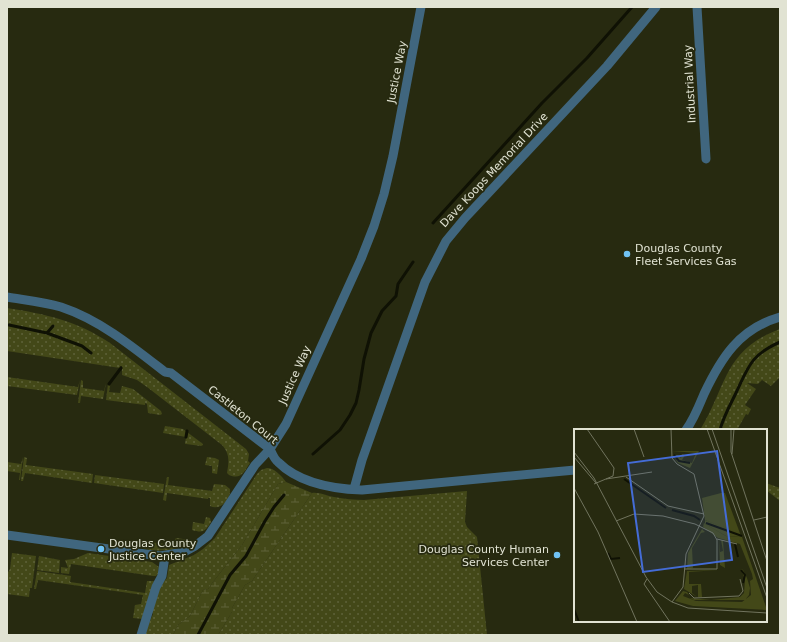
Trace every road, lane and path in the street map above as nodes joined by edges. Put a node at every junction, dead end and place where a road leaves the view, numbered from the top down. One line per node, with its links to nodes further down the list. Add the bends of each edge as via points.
1 (421, 7): 8 (street, Justice Way, via 384,194 374,226 294,408)
2 (656, 7): 10 (street, Dave Koops Memorial Drive, via 607,66 446,241 425,282 362,460)
3 (697, 7): 4 (street, Industrial Way)
4 (706, 159)
5 (7, 297): 8 (street, Castleton Court, via 60,307 101,325 165,372 171,373)
6 (780, 317): 7 (street, via 750,331 728,351)
7 (687, 429)
8 (270, 449): 10 (street, Castleton Court, via 277,461 301,477 332,488); 12 (street, Justice Way, via 255,464 208,536 190,549)
9 (574, 470): 10 (street, Castleton Court)
10 (354, 490)
11 (7, 534): 12 (street, Justice Way)
12 (165, 556): 13 (street, via 162,576)
13 (141, 635)

